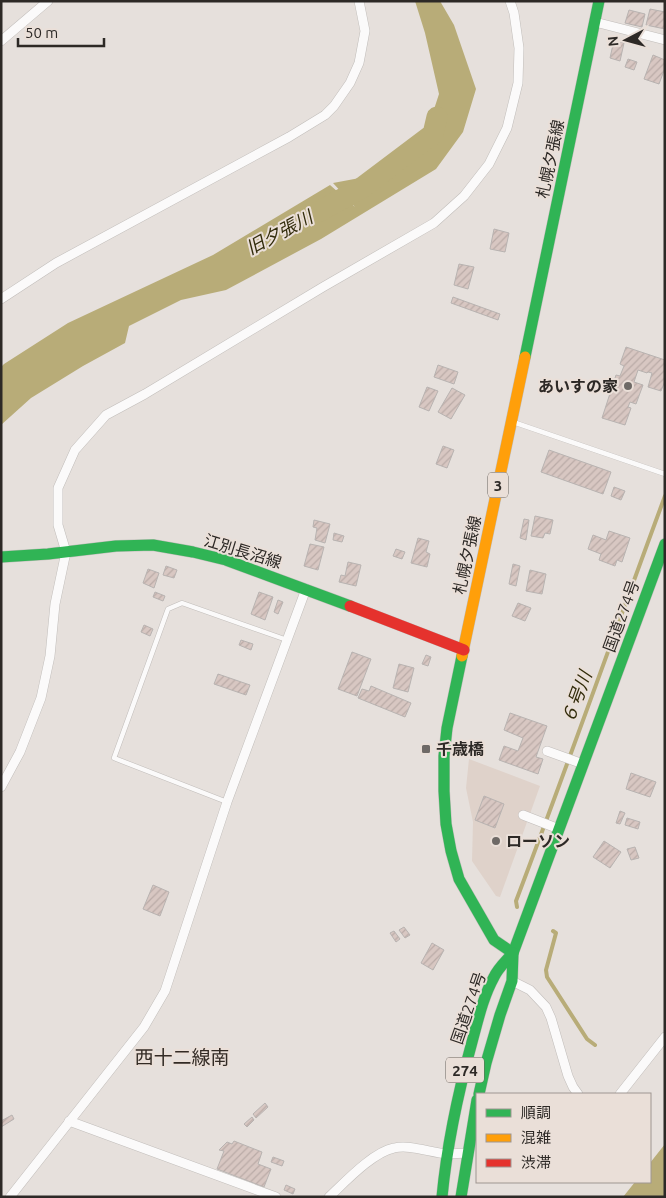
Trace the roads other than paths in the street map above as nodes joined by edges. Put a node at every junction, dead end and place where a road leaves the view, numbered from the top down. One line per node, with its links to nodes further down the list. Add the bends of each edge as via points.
1 (48, 1): 7 (street)
2 (359, 1): 8 (street, via 365,31 360,62 350,83 325,115 56,263)
3 (510, 1): 12 (street, via 520,48 518,83 508,128 489,164 464,196 434,223 106,415 75,450 58,488 58,525)
4 (599, 1): 5 (main road, 札幌夕張線 / 3)
5 (595, 22): 6 (street); 9 (main road, 札幌夕張線 / 3)
6 (665, 40)
7 (1, 41)
8 (1, 299)
9 (512, 422): 10 (lane); 16 (main road, 札幌夕張線 / 3)
10 (663, 473)
11 (665, 544): 18 (main road, 国道274号 / 274)
12 (66, 552): 13 (main road, 江別長沼線); 14 (main road, 江別長沼線, via 153,545 226,560); 19 (street, via 41,698 20,752)
13 (1, 557)
14 (306, 588): 15 (street); 16 (main road, 江別長沼線)
15 (287, 640): 20 (street); 20 (lane, via 182,603 168,609 114,758)
16 (464, 650): 23 (main road, 札幌夕張線 / 3, via 444,756 446,824 459,879 494,940)
17 (547, 751): 18 (street)
18 (580, 763): 22 (main road, 国道274号 / 274)
19 (1, 787)
20 (227, 802): 30 (street, via 165,990 144,1027)
21 (523, 815): 22 (street)
22 (556, 827): 23 (main road, 国道274号 / 274)
23 (513, 953): 24 (main road, 国道274号 / 274); 32 (main road, 国道274号 / 274, via 492,978 479,1016)
24 (512, 981): 26 (main road, 国道274号 / 274); 27 (street, via 530,990 546,1007 568,1076)
25 (665, 1037): 28 (street)
26 (479, 1093)
27 (577, 1093)
28 (621, 1093)
29 (476, 1106): 31 (main road, 274)
30 (70, 1121): 33 (street); 34 (street)
31 (468, 1153): 32 (street); 37 (main road, 274)
32 (447, 1154): 35 (street, via 394,1147 368,1162); 36 (main road, 国道274号 / 274)
33 (10, 1197)
34 (276, 1197)
35 (329, 1197)
36 (442, 1197)
37 (461, 1197)

